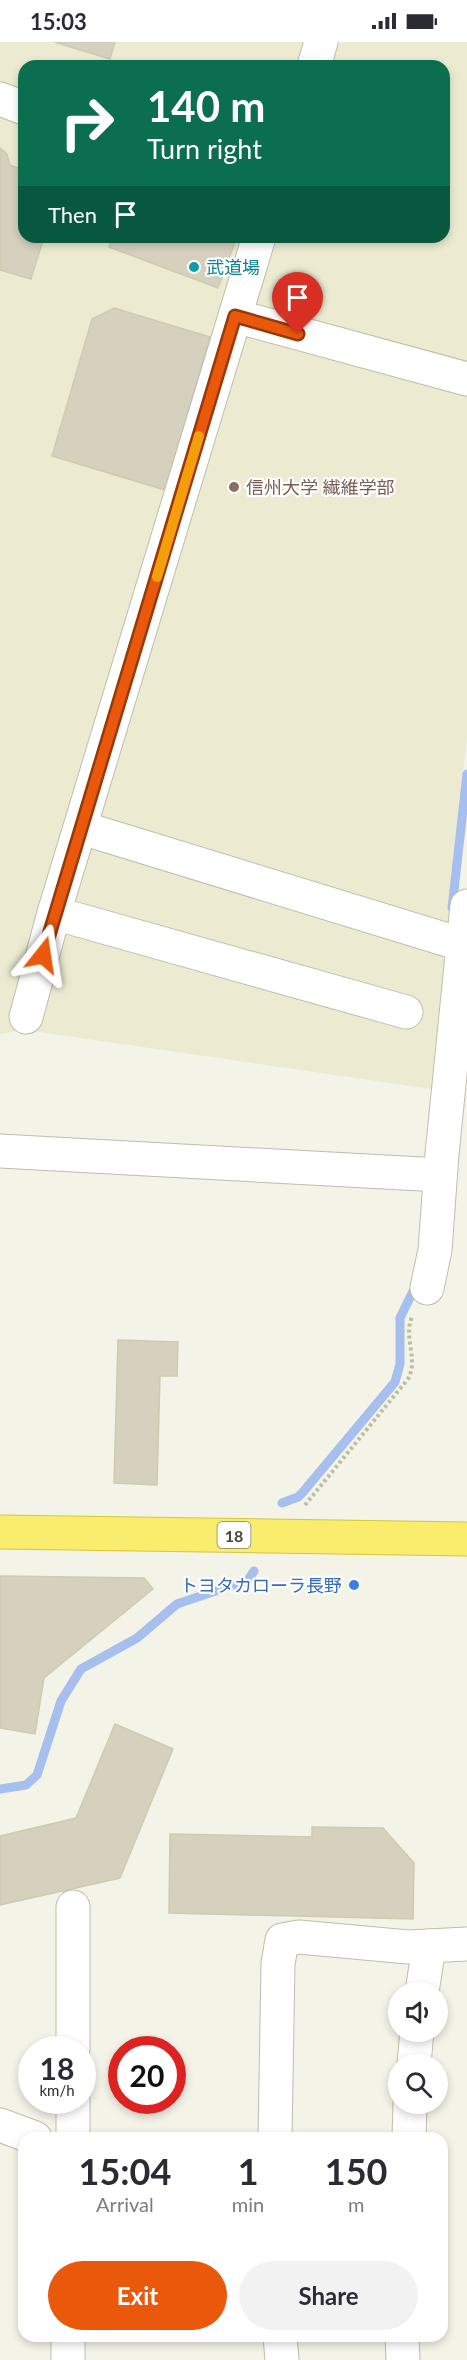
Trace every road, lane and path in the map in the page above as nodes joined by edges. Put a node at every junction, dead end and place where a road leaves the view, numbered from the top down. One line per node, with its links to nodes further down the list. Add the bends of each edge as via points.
1 (321, 42): 2 (street)
2 (316, 60)
3 (0, 99): 4 (street)
4 (18, 106)
5 (257, 243): 6 (street)
6 (235, 316): 7 (street); 8 (street)
7 (467, 379)
8 (82, 828): 10 (street); 11 (street)
9 (467, 906): 11 (street)
10 (54, 913): 12 (street); 13 (street)
11 (457, 943): 15 (street)
12 (406, 1012)
13 (26, 1017)
14 (0, 1152): 15 (street)
15 (431, 1175): 16 (street, via 435,1250)
16 (427, 1288): 18 (path, via 411,1320 413,1364 408,1379)
17 (0, 1532): 18 (highway, 18)
18 (280, 1536): 19 (highway, 18)
19 (467, 1539)
20 (73, 1907): 24 (street)
21 (467, 1944): 22 (street)
22 (429, 1946): 23 (street); 30 (street, via 299,1937 282,1940 278,1951)
23 (424, 1982)
24 (73, 2036)
25 (73, 2114): 29 (street)
26 (410, 2114): 31 (street)
27 (0, 2125): 28 (street)
28 (19, 2132)
29 (73, 2132)
30 (275, 2132)
31 (409, 2132)
32 (68, 2342): 35 (street)
33 (280, 2342): 36 (street)
34 (402, 2342): 37 (street)
35 (68, 2360)
36 (282, 2360)
37 (403, 2360)

